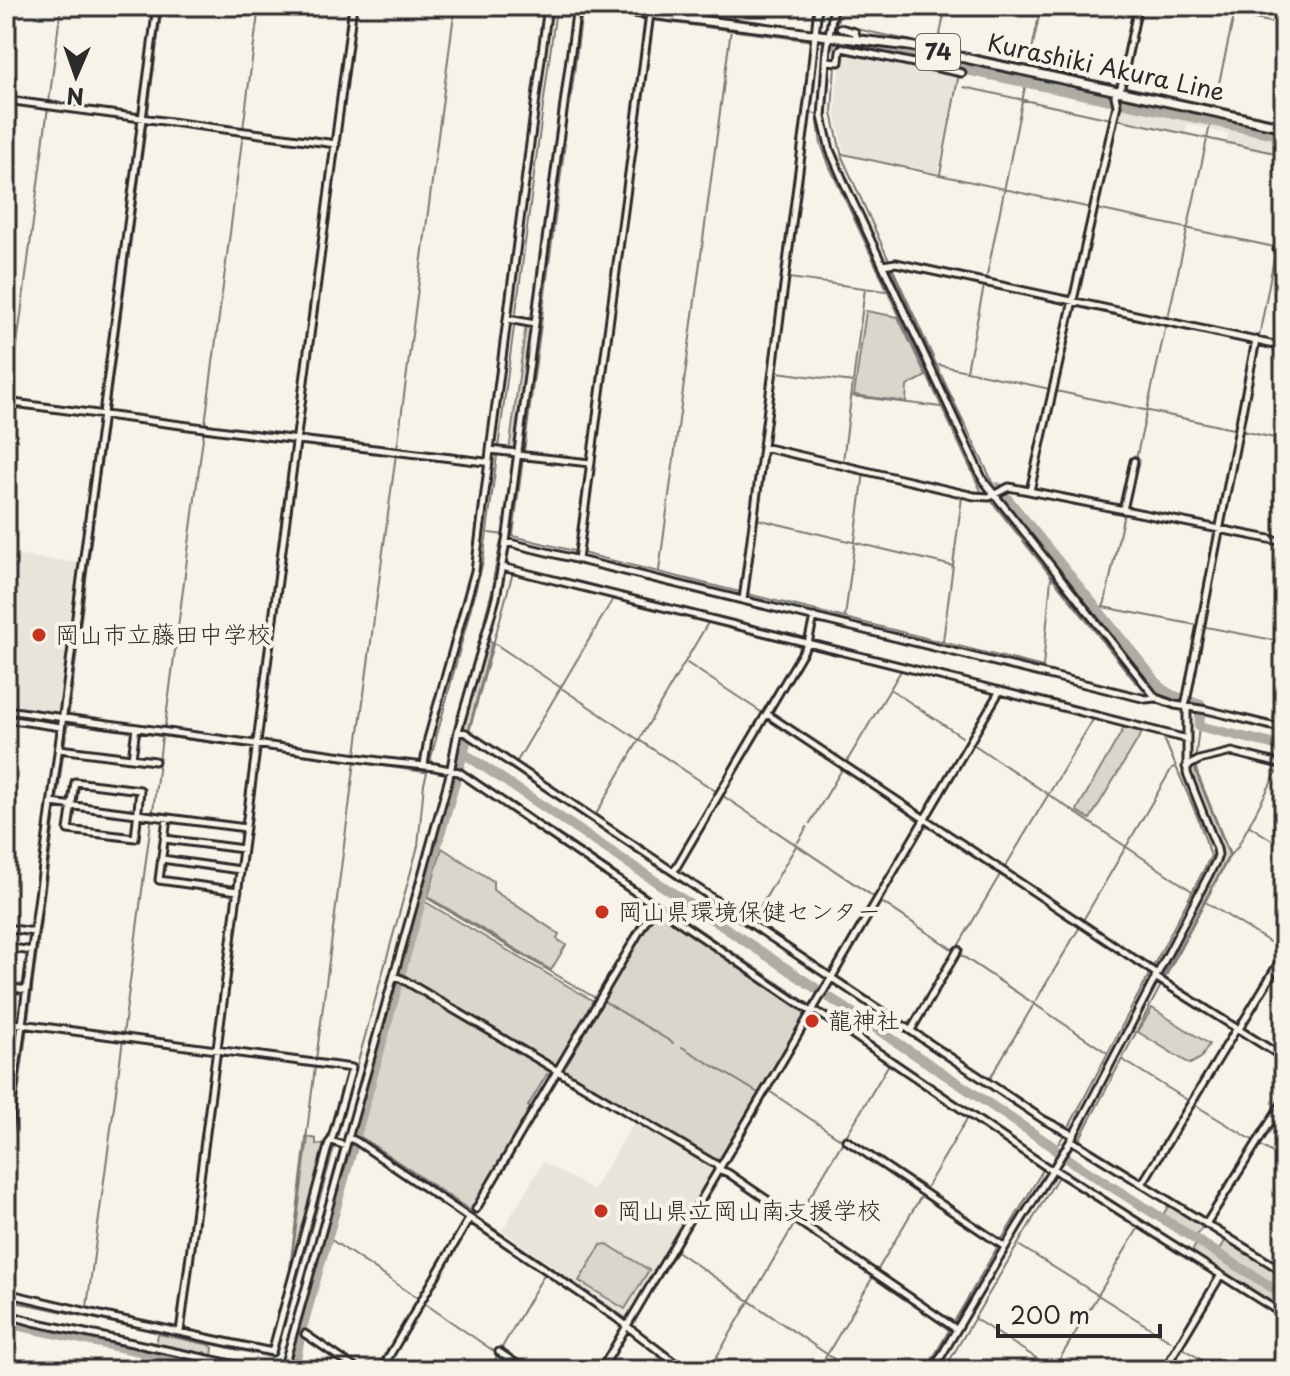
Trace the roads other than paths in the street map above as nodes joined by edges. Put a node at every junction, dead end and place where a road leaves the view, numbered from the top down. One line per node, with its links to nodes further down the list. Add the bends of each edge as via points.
1 (157, 6): 18 (street)
2 (353, 6): 20 (street)
3 (548, 6): 23 (street)
4 (577, 6): 24 (street)
5 (586, 6): 9 (main road, Kurashiki Akura Line / 74)
6 (818, 6): 11 (street)
7 (834, 6): 13 (street)
8 (1138, 6): 16 (street)
9 (650, 15): 11 (main road, Kurashiki Akura Line / 74); 35 (street)
10 (840, 28): 12 (street, via 855,32)
11 (815, 39): 13 (main road, Kurashiki Akura Line / 74); 30 (street)
12 (857, 39): 13 (main road, Kurashiki Akura Line / 74); 16 (main road, Kurashiki Akura Line / 74)
13 (828, 40): 14 (street)
14 (832, 61): 15 (street, via 839,62 842,48); 21 (street, via 822,117 827,140)
15 (960, 73)
16 (1119, 93): 19 (main road, Kurashiki Akura Line / 74); 22 (street)
17 (6, 100): 18 (street)
18 (145, 119): 20 (street); 28 (street)
19 (1284, 127)
20 (336, 144): 29 (street)
21 (888, 264): 22 (street); 37 (street, via 978,469)
22 (1073, 301): 25 (street); 36 (street)
23 (514, 320): 24 (street); 31 (street)
24 (535, 324): 32 (street)
25 (1256, 340): 26 (street); 39 (street)
26 (1284, 347)
27 (6, 402): 28 (street)
28 (103, 414): 29 (street); 53 (street)
29 (299, 440): 33 (street); 58 (street)
30 (765, 447): 37 (street); 44 (street)
31 (496, 451): 32 (street); 33 (street)
32 (517, 454): 35 (street); 40 (street)
33 (489, 460): 63 (street, via 475,571 428,739)
34 (1134, 461): 38 (street)
35 (588, 463): 42 (street)
36 (1030, 491): 37 (street, via 1009,487); 38 (street)
37 (994, 494): 48 (street)
38 (1123, 508): 39 (street)
39 (1220, 528): 41 (street); 49 (street)
40 (506, 537): 42 (street); 43 (street)
41 (1284, 542)
42 (578, 555): 44 (street)
43 (502, 567): 46 (street); 56 (street)
44 (744, 596): 45 (street)
45 (814, 617): 46 (street); 48 (street)
46 (807, 642): 47 (street); 51 (street)
47 (998, 691): 57 (street); 70 (street)
48 (1156, 698): 49 (street)
49 (1186, 704): 54 (street); 57 (street)
50 (6, 710): 53 (street)
51 (767, 714): 70 (street); 76 (street)
52 (6, 719): 53 (street)
53 (62, 722): 55 (street); 59 (street)
54 (1284, 729)
55 (135, 731): 58 (street); 60 (street)
56 (458, 731): 65 (street); 76 (street)
57 (1187, 739): 64 (street)
58 (257, 747): 63 (street); 71 (street)
59 (62, 749): 60 (street); 66 (street)
60 (132, 758): 61 (street)
61 (155, 761)
62 (1284, 765): 64 (street, via 1232,752)
63 (427, 766): 65 (street)
64 (1186, 767): 87 (street, via 1218,855)
65 (454, 771): 78 (street); 85 (street)
66 (55, 803): 67 (street); 80 (street)
67 (71, 805): 68 (street); 68 (street, via 75,782 118,787 140,790); 68 (street, via 68,830 82,832 135,838)
68 (138, 814): 69 (street)
69 (167, 818): 71 (street); 72 (street)
70 (924, 818): 86 (street); 87 (street)
71 (246, 828): 73 (street)
72 (165, 839): 73 (street); 74 (street)
73 (243, 849): 75 (street)
74 (162, 859): 75 (street); 77 (street, via 159,880)
75 (240, 870): 77 (street)
76 (674, 871): 86 (street)
77 (238, 891): 95 (street)
78 (655, 905): 90 (street); 97 (street)
79 (6, 928): 80 (street)
80 (34, 932): 82 (street)
81 (6, 947): 82 (street)
82 (32, 951): 89 (street)
83 (957, 951): 94 (street)
84 (1284, 954): 93 (street)
85 (394, 976): 97 (street); 99 (street)
86 (830, 976): 90 (street); 94 (street)
87 (1157, 976): 93 (street); 100 (street)
88 (6, 987): 89 (street)
89 (27, 990): 92 (street)
90 (812, 1011): 105 (street); 106 (street)
91 (6, 1022): 92 (street)
92 (26, 1025): 95 (street); 103 (street)
93 (1239, 1029): 96 (street); 107 (street)
94 (911, 1030): 100 (street)
95 (219, 1049): 102 (street, via 352,1068); 119 (street)
96 (1284, 1058)
97 (558, 1071): 105 (street); 108 (street)
98 (1284, 1100): 110 (street)
99 (349, 1138): 104 (street); 109 (street)
100 (1072, 1138): 106 (street); 107 (street)
101 (846, 1140): 111 (street)
102 (334, 1142): 104 (street); 119 (street, via 329,1143 273,1350)
103 (6, 1145)
104 (346, 1146): 123 (street)
105 (719, 1168): 117 (street); 118 (street)
106 (1057, 1172): 111 (street); 113 (street)
107 (1142, 1184): 110 (street)
108 (476, 1209)
109 (470, 1218): 117 (street); 125 (street)
110 (1207, 1222): 112 (street)
111 (1001, 1245): 118 (street)
112 (1284, 1272)
113 (1220, 1277): 116 (street); 130 (street)
114 (6, 1293): 119 (street)
115 (6, 1314): 122 (street)
116 (1284, 1315)
117 (627, 1326): 127 (street); 128 (street)
118 (953, 1327): 129 (street)
119 (181, 1333)
120 (305, 1334): 124 (street)
121 (500, 1352): 126 (street)
122 (260, 1370)
123 (283, 1370)
124 (358, 1370)
125 (381, 1370)
126 (526, 1370)
127 (601, 1370)
128 (684, 1370)
129 (933, 1370)
130 (1164, 1370)

